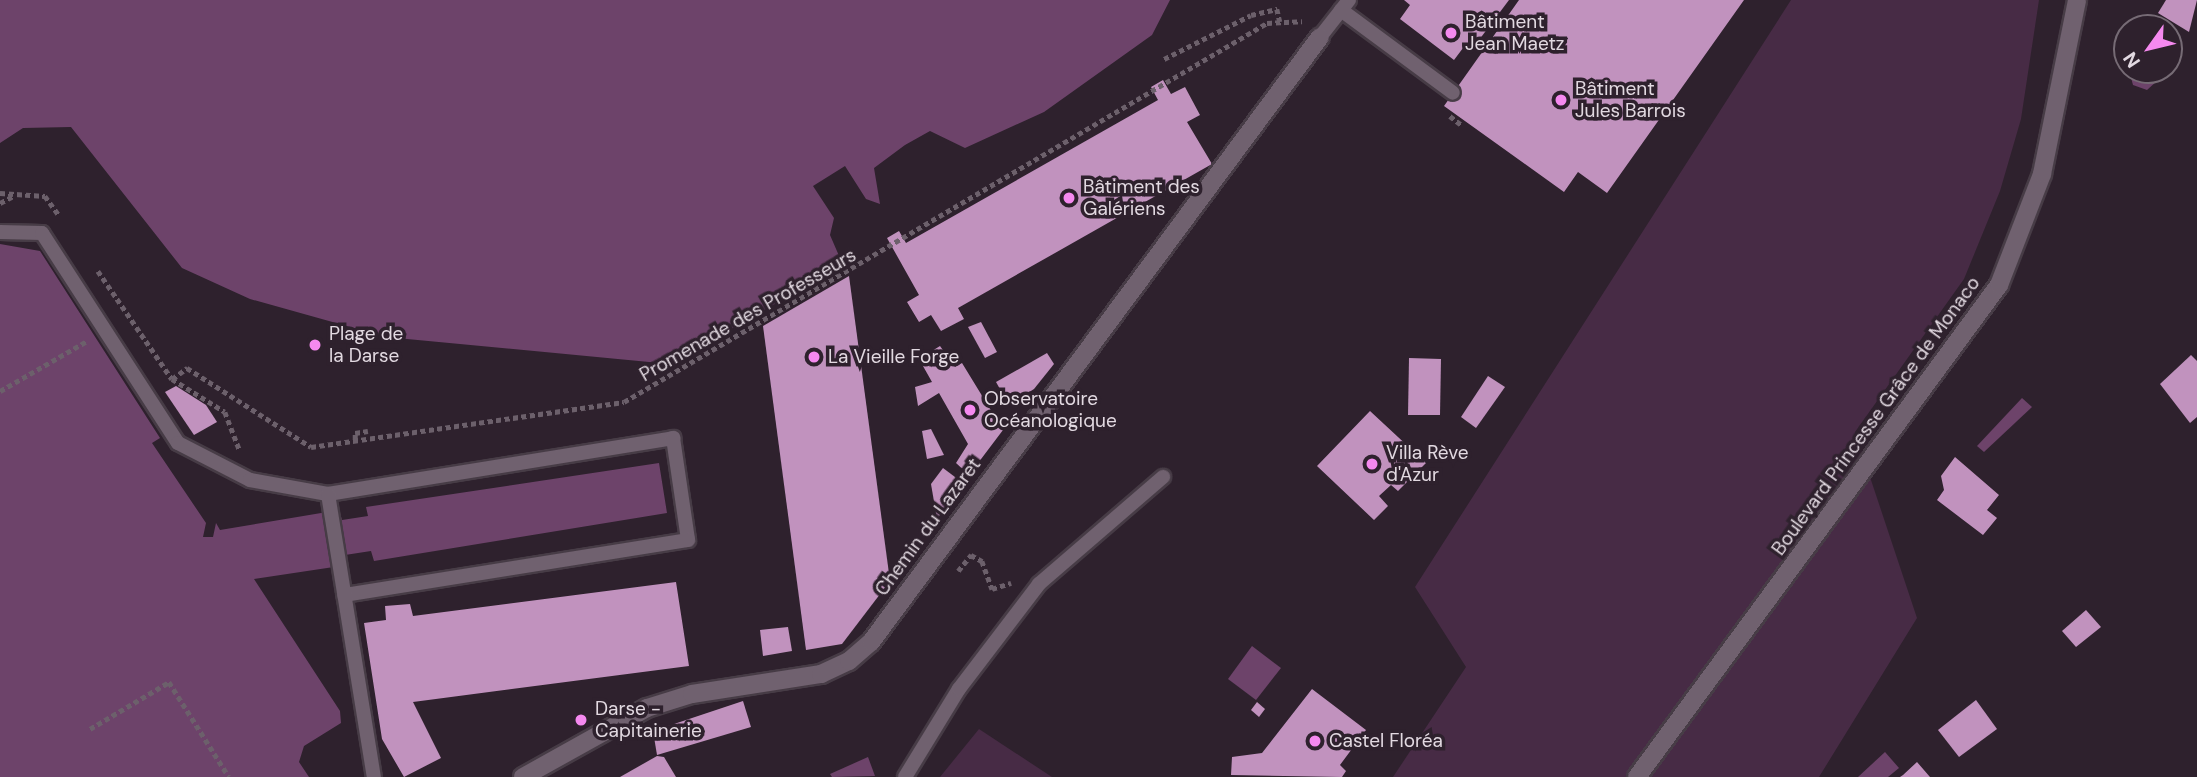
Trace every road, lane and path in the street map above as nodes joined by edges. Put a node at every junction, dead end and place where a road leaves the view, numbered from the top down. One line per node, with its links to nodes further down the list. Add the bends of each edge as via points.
1 (2077, 0): 26 (street, Boulevard Princesse Grâce de Monaco, via 2042,174 1999,285)
2 (1345, 5): 5 (lane, Chemin du Lazaret); 7 (lane)
3 (1303, 21): 4 (path, Promenade des Professeurs)
4 (1280, 22): 6 (path, via 1277,9 1251,15); 15 (path, Promenade des Professeurs, via 1267,23 624,402)
5 (1320, 37): 24 (street, Chemin du Lazaret, via 870,642 849,662 821,674 692,694 647,708)
6 (1164, 59)
7 (1453, 93)
8 (14, 195): 9 (path)
9 (0, 203)
10 (0, 232): 17 (lane, via 42,233 178,443 250,480)
11 (94, 337): 12 (path)
12 (0, 391)
13 (225, 412): 15 (path, Promenade des Professeurs, via 172,379 187,368 311,447)
14 (368, 431): 15 (path, via 355,433)
15 (355, 440)
16 (1163, 477): 19 (lane)
17 (328, 494): 20 (lane); 20 (lane, via 673,438 688,540)
18 (949, 581): 19 (path, via 971,555 982,561 992,589 1030,576)
19 (1040, 584): 25 (lane, via 959,688)
20 (344, 595): 23 (lane)
21 (90, 729): 22 (path, via 169,682)
22 (229, 777)
23 (374, 777)
24 (523, 777)
25 (905, 777)
26 (1637, 777)

